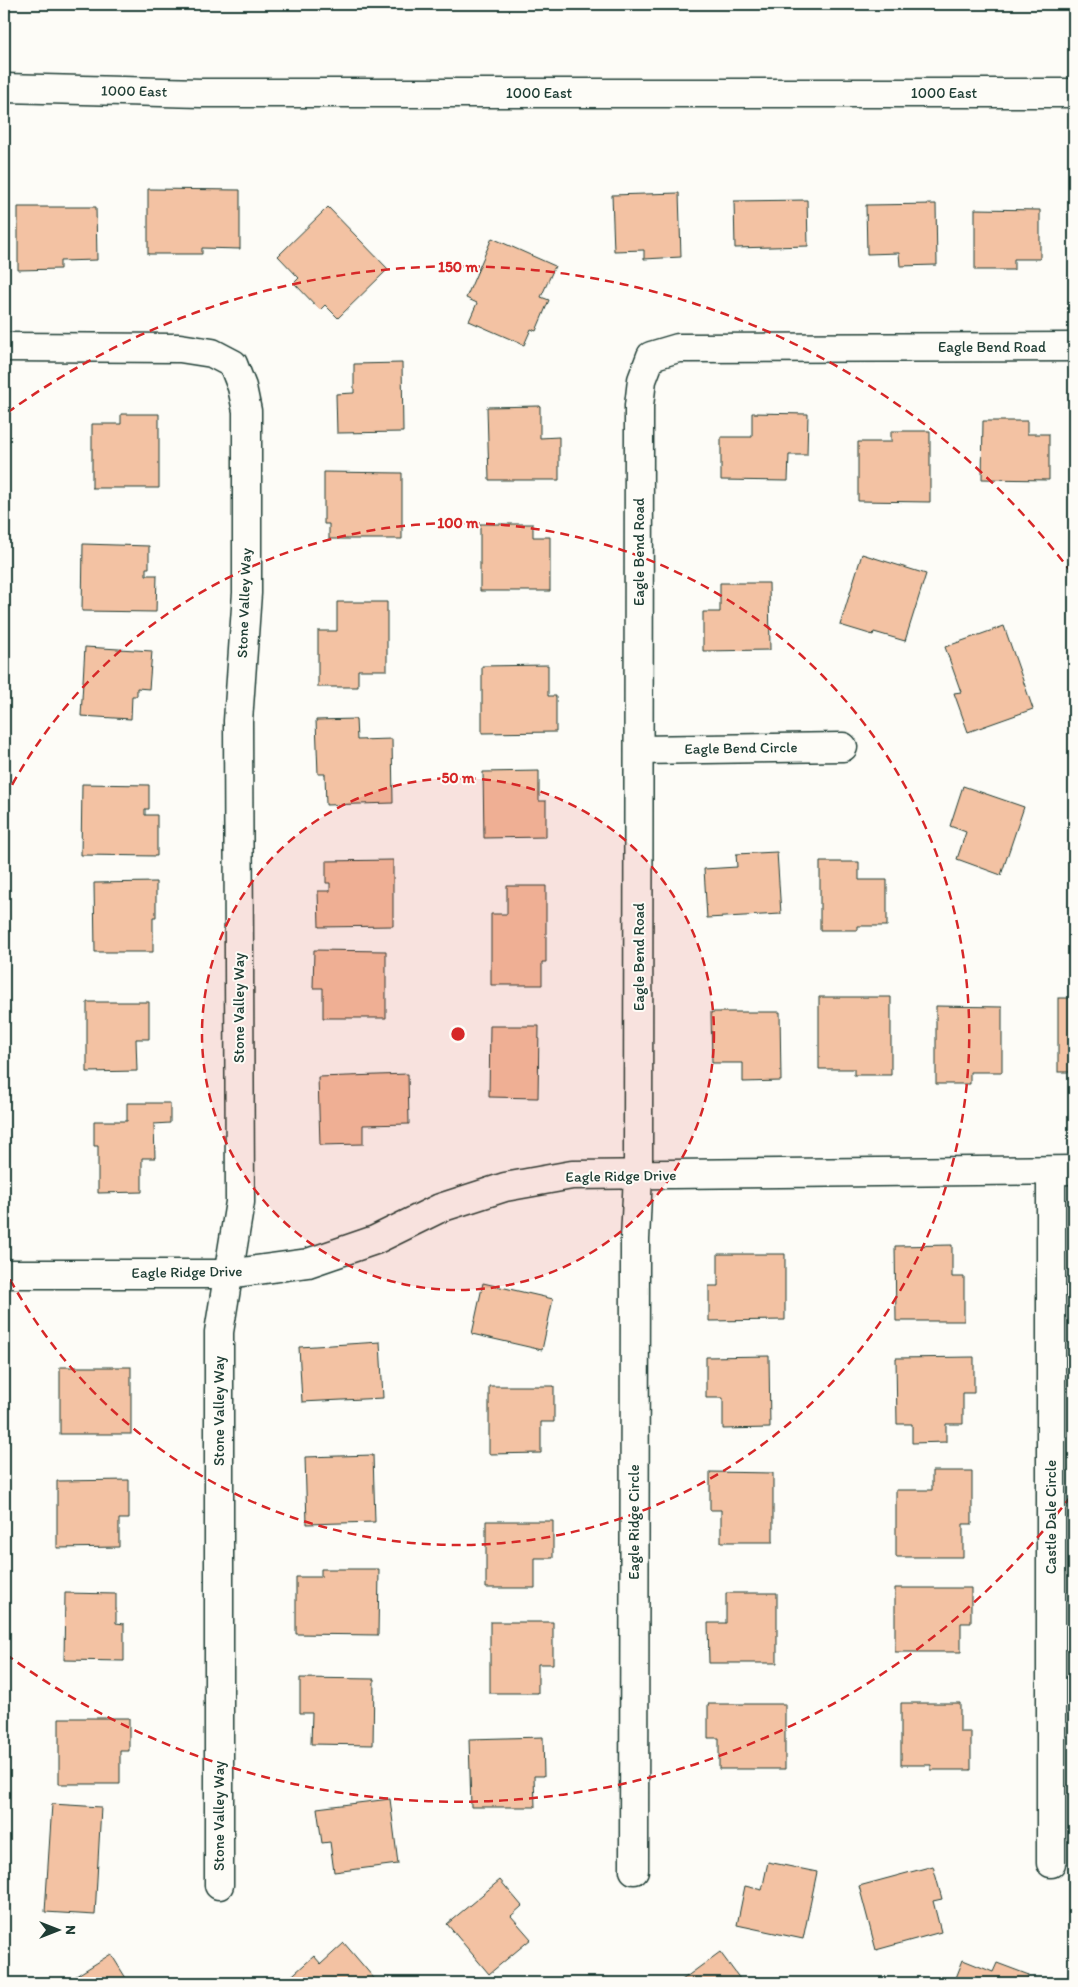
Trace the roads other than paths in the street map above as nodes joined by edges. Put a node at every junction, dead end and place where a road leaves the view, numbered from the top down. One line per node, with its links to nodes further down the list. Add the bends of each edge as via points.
1 (4, 88): 2 (street, 1000 East, via 201,93)
2 (1074, 92)
3 (4, 347): 10 (street, Stone Valley Way, via 196,350 212,353 233,364 242,387 247,412 247,592 238,721 240,1202)
4 (1074, 347): 6 (street, Eagle Bend Road, via 704,347 678,348 651,356 642,380 639,406)
5 (843, 747): 6 (street, Eagle Bend Circle)
6 (639, 750): 8 (street, Eagle Bend Road)
7 (1063, 1171): 8 (street, Eagle Ridge Drive); 11 (street, Castle Dale Circle)
8 (638, 1174): 10 (street, Eagle Ridge Drive, via 572,1175 505,1187 440,1208 375,1240 308,1263); 12 (street, Eagle Ridge Circle, via 635,1240)
9 (4, 1274): 10 (street, Eagle Ridge Drive)
10 (228, 1274): 13 (street, Stone Valley Way, via 218,1332)
11 (1051, 1863)
12 (634, 1870)
13 (218, 1884)

